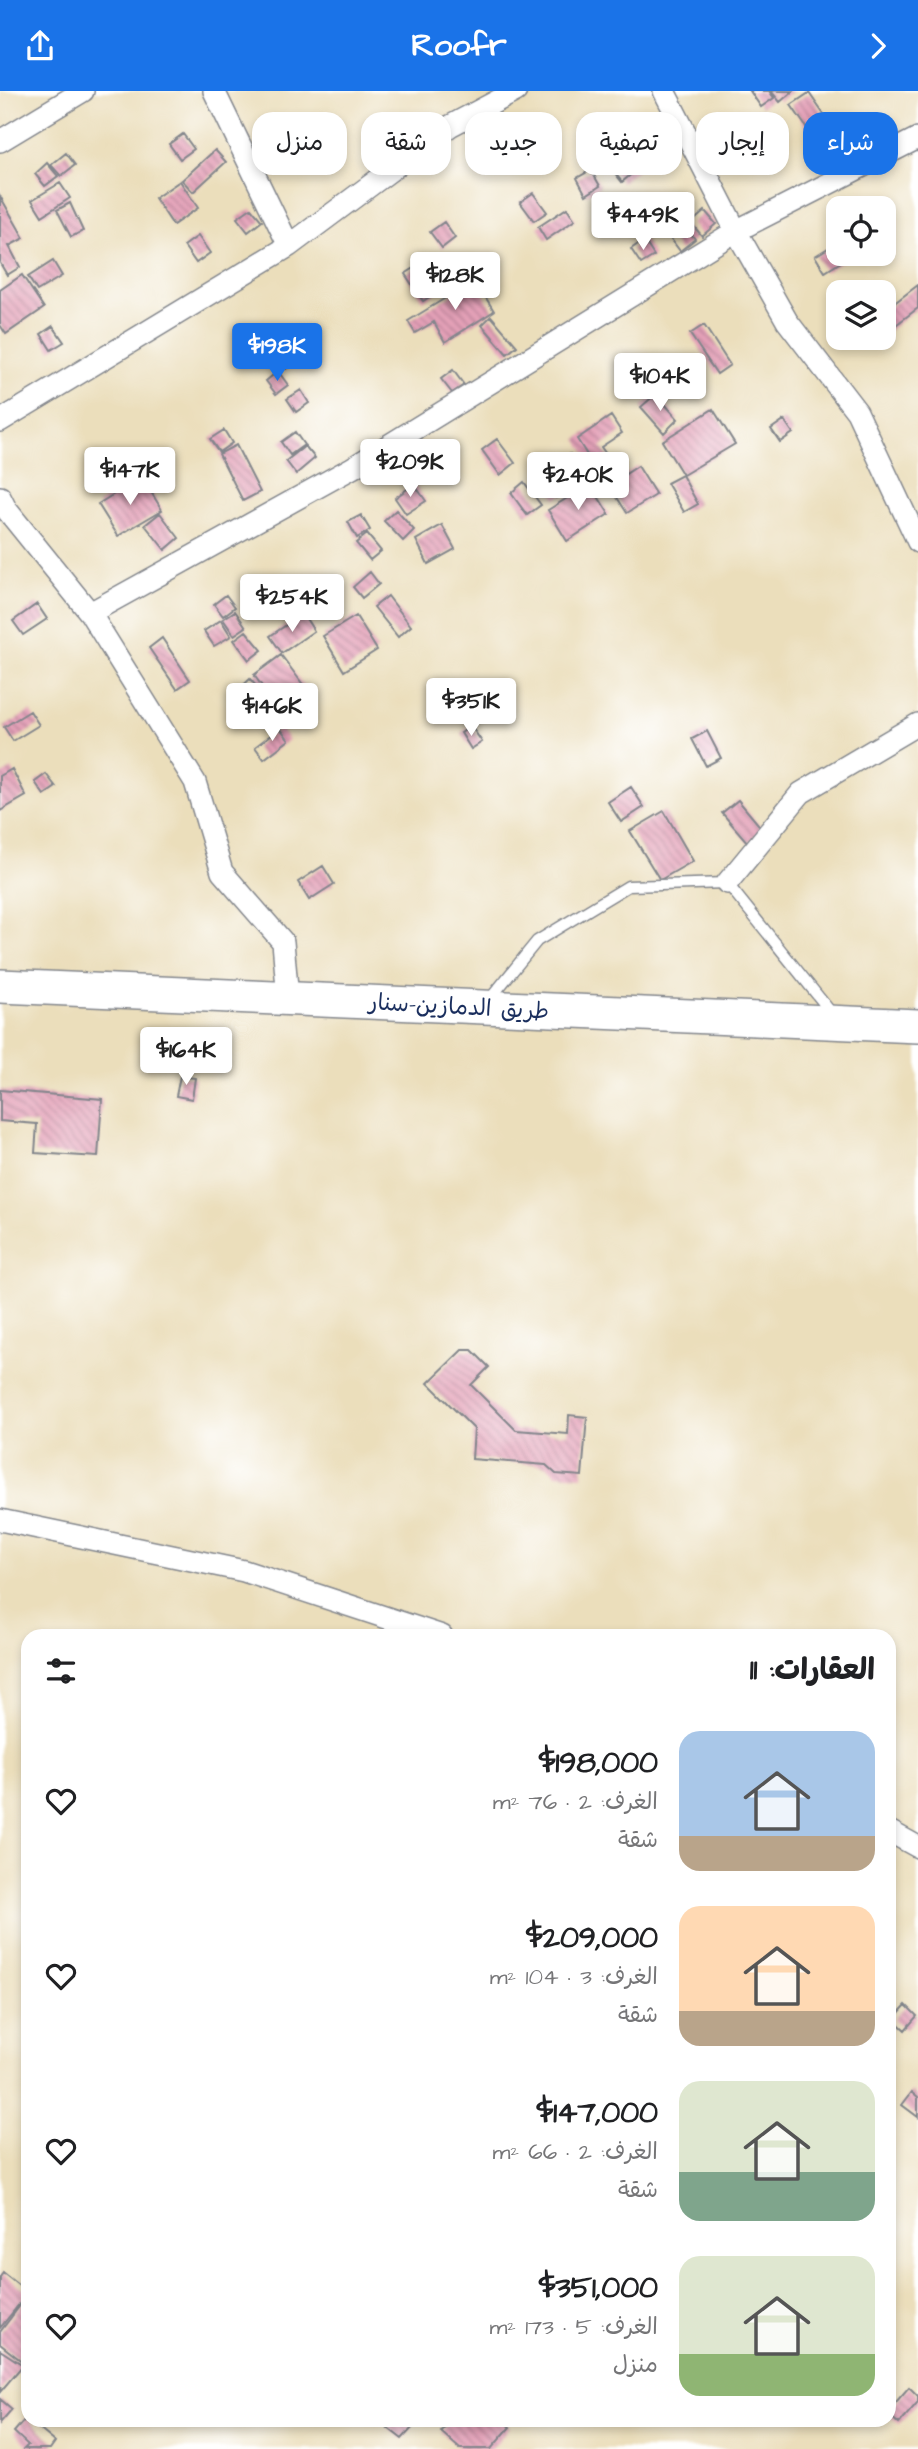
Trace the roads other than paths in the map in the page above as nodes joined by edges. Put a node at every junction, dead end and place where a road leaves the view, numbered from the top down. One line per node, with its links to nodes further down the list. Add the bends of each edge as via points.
1 (83, 91): 6 (street)
2 (214, 91): 8 (street)
3 (516, 91): 8 (street, via 450,125)
4 (664, 91): 7 (street)
5 (918, 138): 7 (street)
6 (0, 141)
7 (736, 231): 11 (street, via 787,321 857,412); 12 (street, via 352,468)
8 (289, 246): 9 (street)
9 (0, 421)
10 (0, 497): 12 (street)
11 (918, 542)
12 (90, 613): 16 (street, via 195,782 222,872 283,942)
13 (918, 724): 14 (street, via 802,793)
14 (727, 883): 17 (lane, via 628,886 537,941); 18 (lane)
15 (0, 986): 16 (highway, طريق الدمازين-سنار)
16 (288, 999): 17 (highway, طريق الدمازين-سنار)
17 (483, 1007): 18 (highway, طريق الدمازين-سنار)
18 (840, 1024): 19 (highway, طريق الدمازين-سنار)
19 (918, 1026)
20 (0, 1520): 21 (street, via 244,1571)
21 (421, 1629)
22 (896, 1835): 23 (street)
23 (918, 1847)

